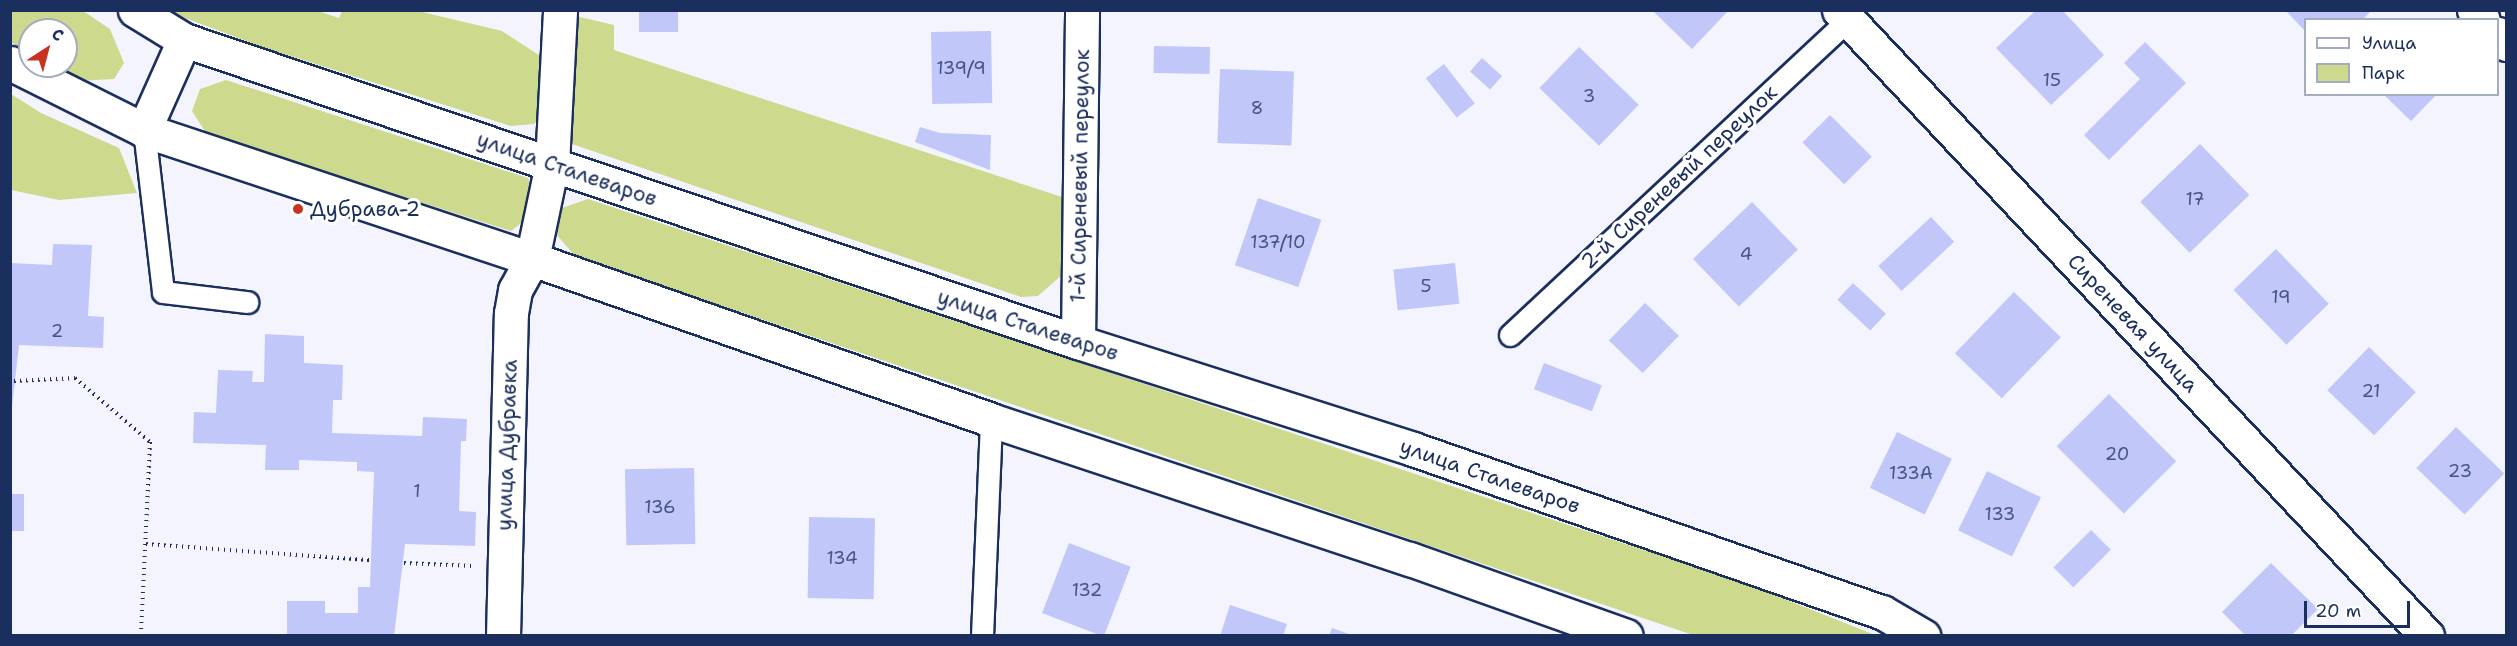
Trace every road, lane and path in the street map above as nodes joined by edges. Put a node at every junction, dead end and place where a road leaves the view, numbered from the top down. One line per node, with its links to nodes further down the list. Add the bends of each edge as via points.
1 (135, 10): 5 (main road, улица Сталеваров)
2 (560, 10): 8 (main road)
3 (1082, 10): 12 (main road, 1-й Сиреневый переулок)
4 (1843, 15): 11 (lane, 2-й Сиреневый переулок); 24 (main road, Сиреневая улица)
5 (184, 40): 7 (main road); 8 (main road, улица Сталеваров)
6 (10, 63): 7 (main road)
7 (144, 130): 9 (main road); 10 (lane, via 163,292)
8 (552, 164): 9 (main road, улица Дубравка); 12 (main road, улица Сталеваров)
9 (532, 259): 14 (main road); 18 (main road, улица Дубравка, via 515,290 511,314)
10 (247, 302)
11 (1510, 335)
12 (1078, 342): 23 (main road, улица Сталеваров, via 1413,449 1871,608)
13 (14, 381): 15 (path, via 75,378 150,442)
14 (991, 420): 21 (lane); 22 (main road, via 1410,559)
15 (146, 544): 16 (path); 19 (path)
16 (371, 560)
17 (404, 563): 18 (path)
18 (504, 567): 20 (main road, улица Дубравка)
19 (141, 636)
20 (503, 636)
21 (982, 636)
22 (1626, 636)
23 (1923, 636)
24 (2427, 636)

